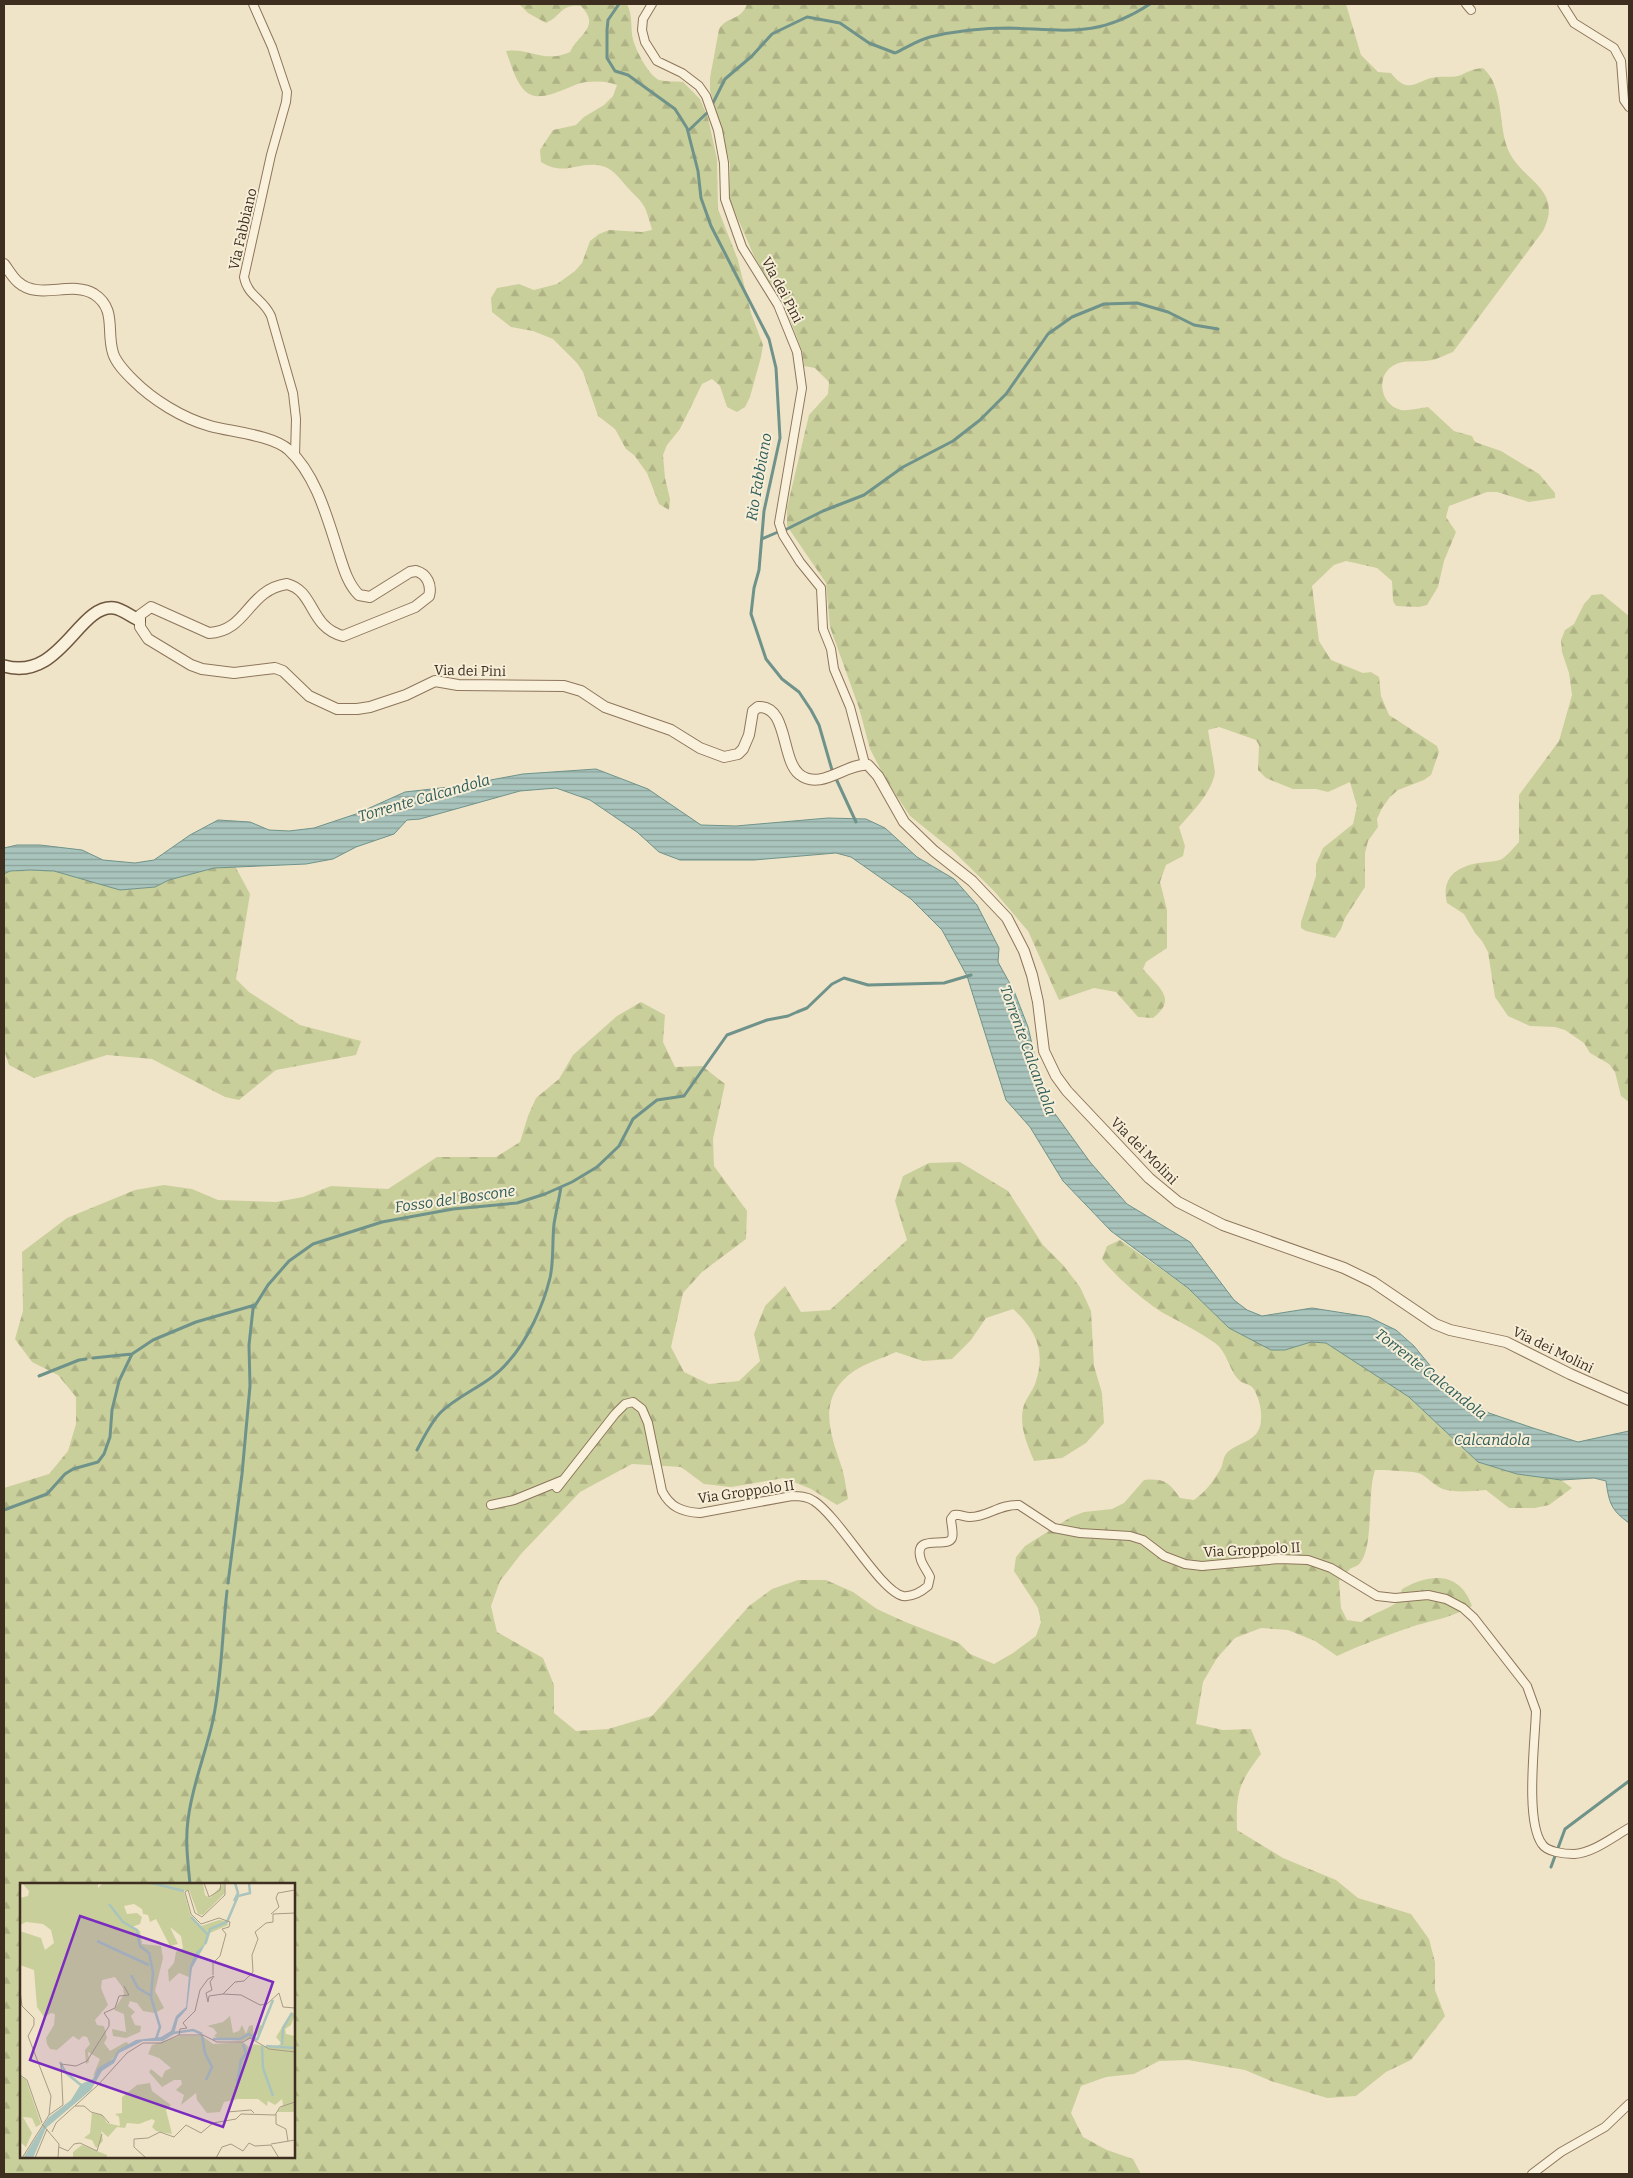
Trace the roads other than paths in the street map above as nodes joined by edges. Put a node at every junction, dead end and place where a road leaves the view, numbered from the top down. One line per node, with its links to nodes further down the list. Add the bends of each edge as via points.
1 (253, 4): 6 (street, Via Fabbiano, via 287,92 244,277 249,292 267,306 293,393 296,419)
2 (652, 4): 9 (street, Via dei Pini, via 643,19 645,42 657,61 682,73 706,96 718,130 724,163 725,199 742,247 778,305 797,352 802,388 779,522 783,535 800,562 821,588 823,629 831,648 834,669 850,707)
3 (1562, 4): 4 (street, via 1574,23 1614,48 1621,61 1624,100)
4 (1629, 107)
5 (4, 264): 6 (street, via 18,282 28,288 76,290 92,293 101,300 108,308 113,352 120,367 169,408 208,426 259,436 286,448)
6 (294, 456): 7 (street, via 316,490 346,575 355,591 370,597 416,571 426,577 430,585 425,601 343,636 325,628 301,591 287,584 261,594 236,623 219,632 209,632 155,608 144,611)
7 (139, 620): 8 (main road, via 117,608 106,609 94,615 39,664 16,669); 9 (street, Via dei Pini, via 148,639 192,665 234,673 275,668 283,671 309,696 338,709 370,707 435,681 458,685 564,686 580,690 605,707 671,730 700,748 724,757 738,754 743,749 753,711 764,707 777,718 790,762 800,775 810,780 833,776)
8 (4, 666)
9 (863, 764): 10 (street, Via dei Molini, via 871,767 878,776 904,822 972,881 1007,918 1032,975 1044,1051 1056,1076 1149,1178 1178,1202 1223,1225 1344,1268 1373,1282 1435,1324 1506,1342)
10 (1629, 1400)
11 (565, 1479): 12 (street); 13 (street, via 514,1500); 14 (street, Via Groppolo II, via 615,1414 625,1404 633,1402 642,1409 648,1423 662,1491 674,1506 685,1512 700,1513 765,1499 809,1498 836,1520 869,1565 903,1596 928,1586 930,1577 921,1560 920,1550 931,1542 950,1542 954,1515 970,1517 1004,1505 1019,1505 1054,1528 1130,1536 1185,1564 1202,1566 1279,1558 1308,1560 1331,1568 1377,1596 1428,1595 1446,1599 1474,1618 1512,1665 1533,1698 1536,1712 1532,1811 1535,1831 1542,1846 1574,1854 1591,1849)
12 (557, 1488)
13 (491, 1505)
14 (1629, 1828)
15 (1629, 2104): 16 (street, via 1605,2127 1561,2152)
16 (1532, 2174)

